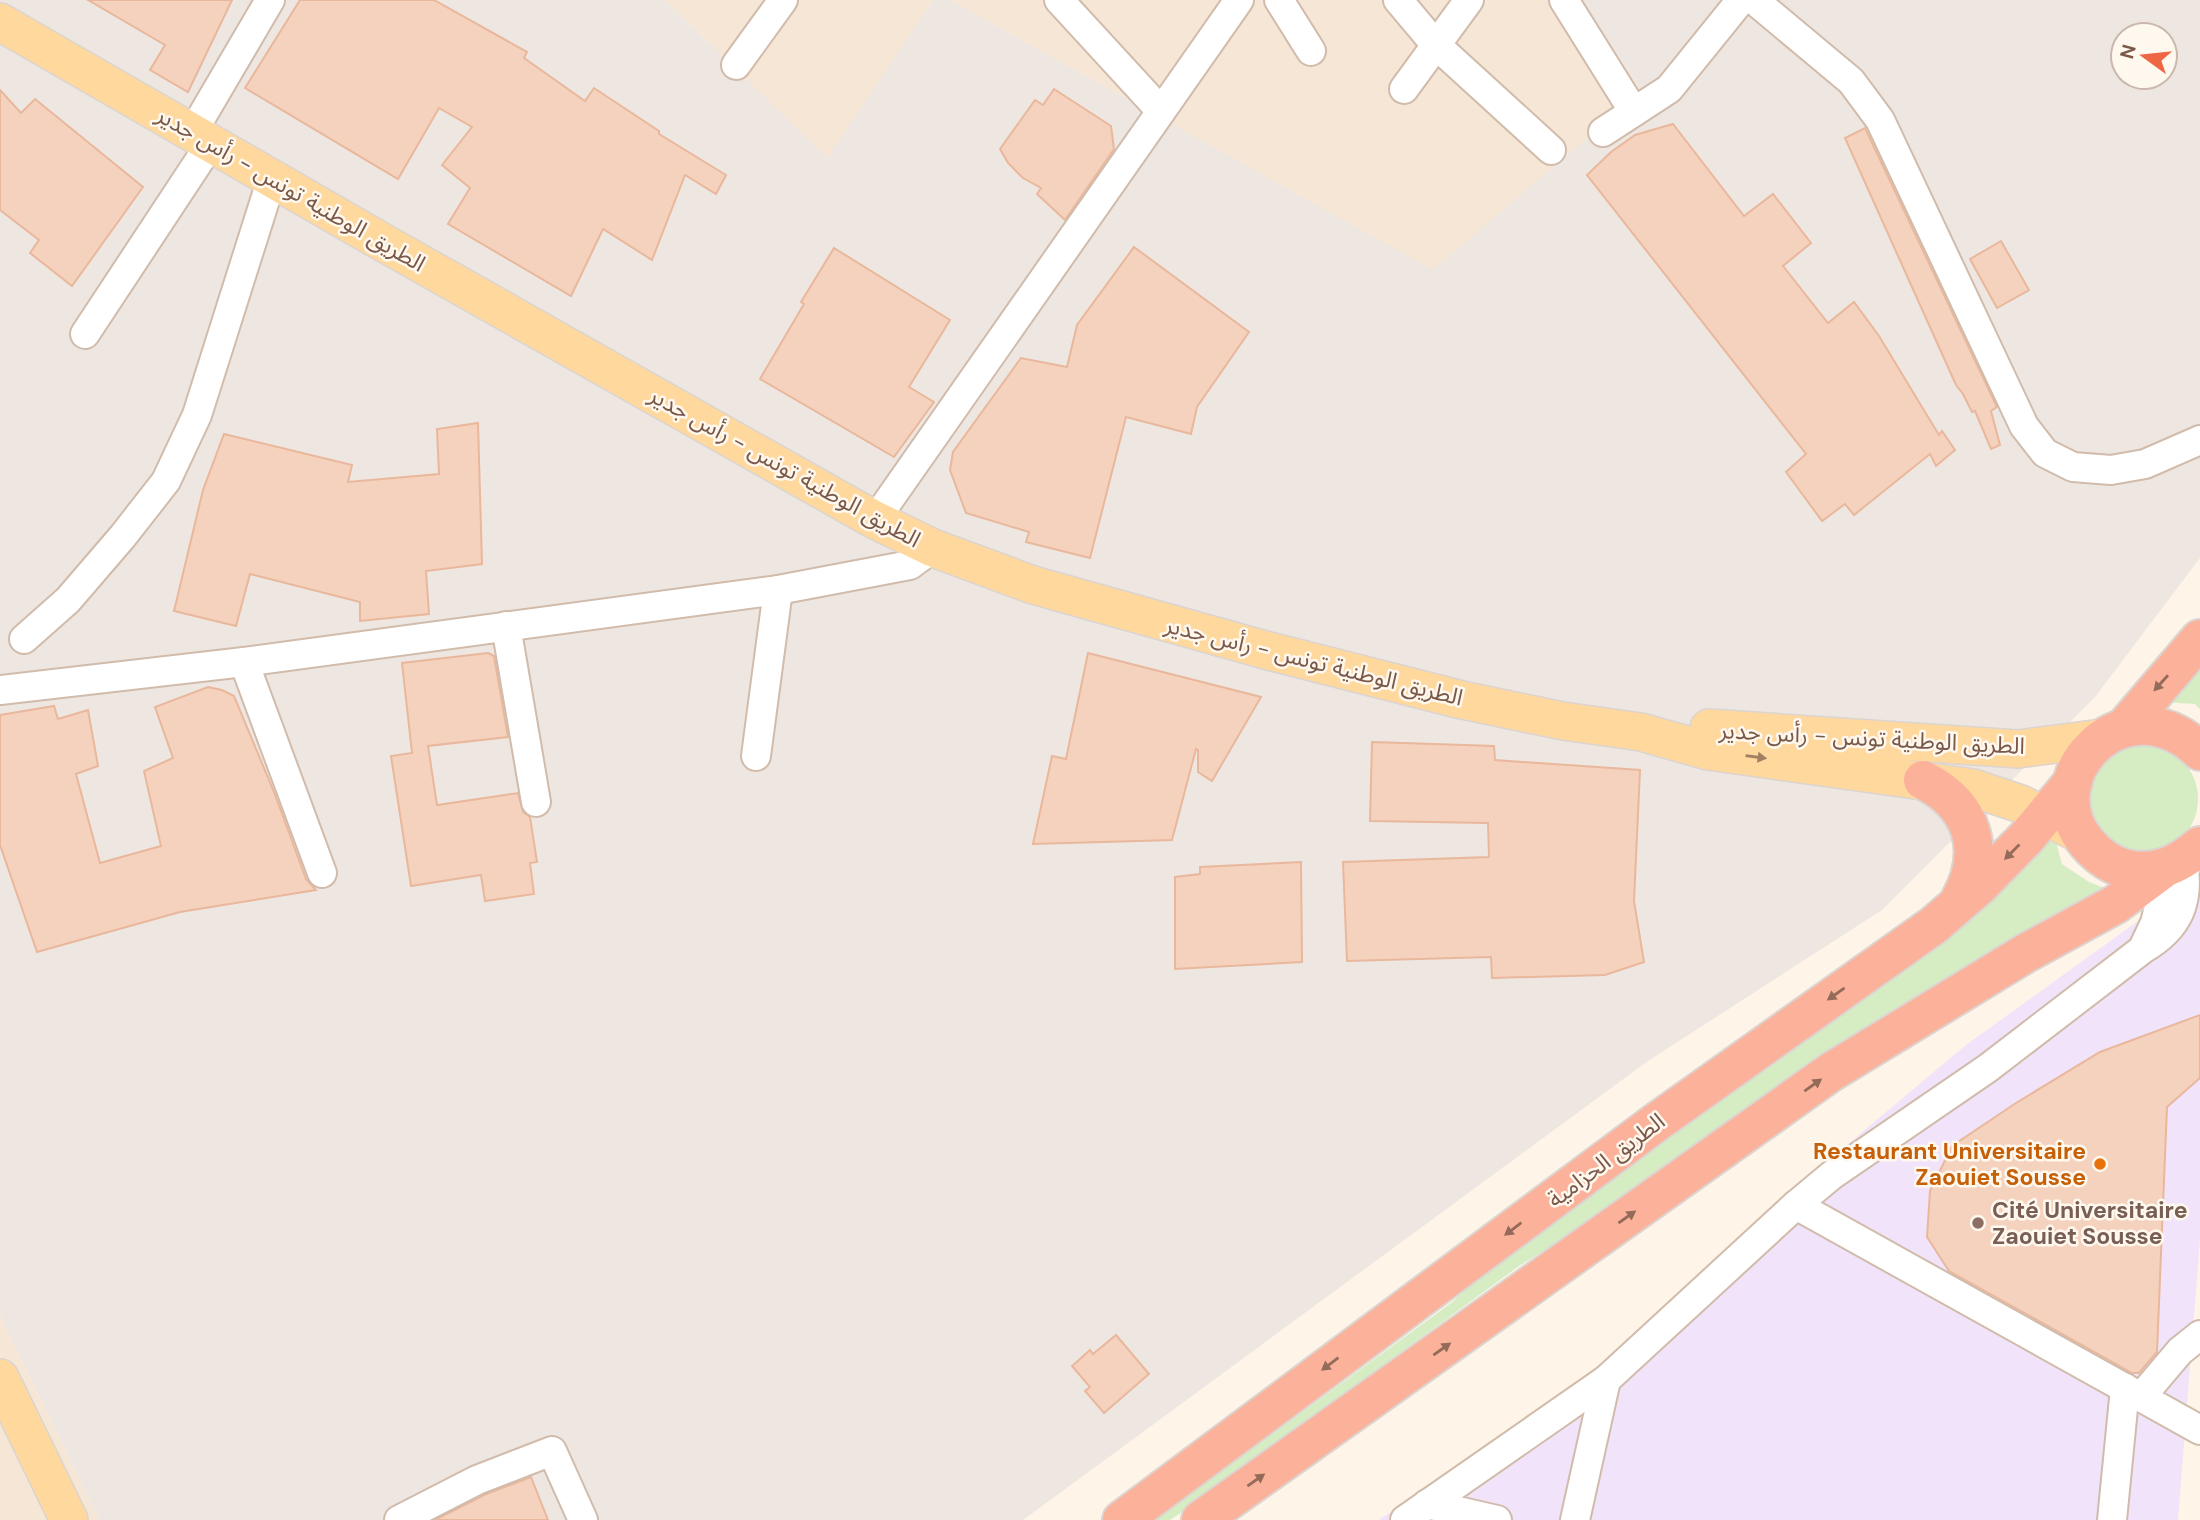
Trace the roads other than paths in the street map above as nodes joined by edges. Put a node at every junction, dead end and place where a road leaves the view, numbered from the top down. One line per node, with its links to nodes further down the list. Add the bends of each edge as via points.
1 (270, 0): 19 (street)
2 (783, 0): 14 (street)
3 (1059, 0): 16 (street)
4 (1239, 0): 16 (street)
5 (1279, 0): 13 (street)
6 (1398, 0): 12 (street)
7 (1469, 0): 12 (street)
8 (1564, 0): 17 (street)
9 (1741, 0): 17 (street, via 1670,89)
10 (1754, 0): 23 (street, via 1851,81 1880,120 2024,426 2045,453 2073,467 2111,470 2145,464)
11 (0, 22): 19 (main road, الطريق الوطنية تونس - رأس جدير)
12 (1435, 44): 15 (street); 20 (street)
13 (1311, 51)
14 (736, 65)
15 (1404, 89)
16 (1161, 111): 24 (street)
17 (1634, 112): 18 (street)
18 (1604, 132)
19 (202, 138): 21 (main road, الطريق الوطنية تونس - رأس جدير); 22 (street)
20 (1551, 150)
21 (272, 178): 24 (main road, الطريق الوطنية تونس - رأس جدير); 28 (street, via 197,415 166,481 68,600)
22 (85, 334)
23 (2200, 440)
24 (875, 520): 25 (main road, الطريق الوطنية تونس - رأس جدير)
25 (933, 548): 26 (street, via 910,565); 32 (main road, الطريق الوطنية تونس - رأس جدير, via 1033,585 1269,651 1462,700)
26 (778, 590): 27 (street); 35 (street)
27 (506, 626): 30 (street); 38 (street)
28 (24, 639)
29 (2200, 639): 33 (highway, one-way to 33)
30 (244, 662): 31 (street); 42 (street)
31 (0, 690)
32 (1641, 732): 33 (main road, الطريق الوطنية تونس - رأس جدير, via 1708,728 2018,749); 36 (main road, الطريق الوطنية تونس - رأس جدير, one-way to 36, via 1708,751)
33 (2113, 733): 34 (highway, via 2146,725 2167,729); 37 (highway, via 2089,750)
34 (2200, 751)
35 (756, 756)
36 (1923, 780): 39 (main road, الطريق الوطنية تونس - رأس جدير, via 1973,788); 43 (highway, via 1953,800 1971,832 1973,868)
37 (2073, 782): 39 (highway, الطريق الحزامية); 40 (highway, via 2071,801)
38 (536, 802)
39 (2045, 814): 40 (main road, الطريق الوطنية تونس - رأس جدير); 43 (highway, الطريق الحزامية, one-way to 43)
40 (2082, 836): 41 (highway, via 2097,854 2140,872)
41 (2184, 861): 44 (street, via 2143,949 1989,1068 1832,1175); 56 (highway, one-way to 41, via 1831,1072)
42 (321, 873)
43 (1959, 902): 50 (highway, الطريق الحزامية, one-way to 50, via 1934,925 1658,1121)
44 (1796, 1205): 47 (street); 48 (street)
45 (2200, 1335): 48 (street)
46 (0, 1378): 52 (main road)
47 (1606, 1380): 51 (street); 58 (street)
48 (2133, 1392): 49 (street); 59 (street)
49 (2200, 1430)
50 (1136, 1509): 55 (highway, الطريق الحزامية)
51 (1416, 1512): 57 (street)
52 (68, 1520)
53 (399, 1520): 54 (street, via 477,1480 552,1451)
54 (583, 1520)
55 (1113, 1520)
56 (1201, 1520)
57 (1497, 1520)
58 (1575, 1520)
59 (2112, 1520)

